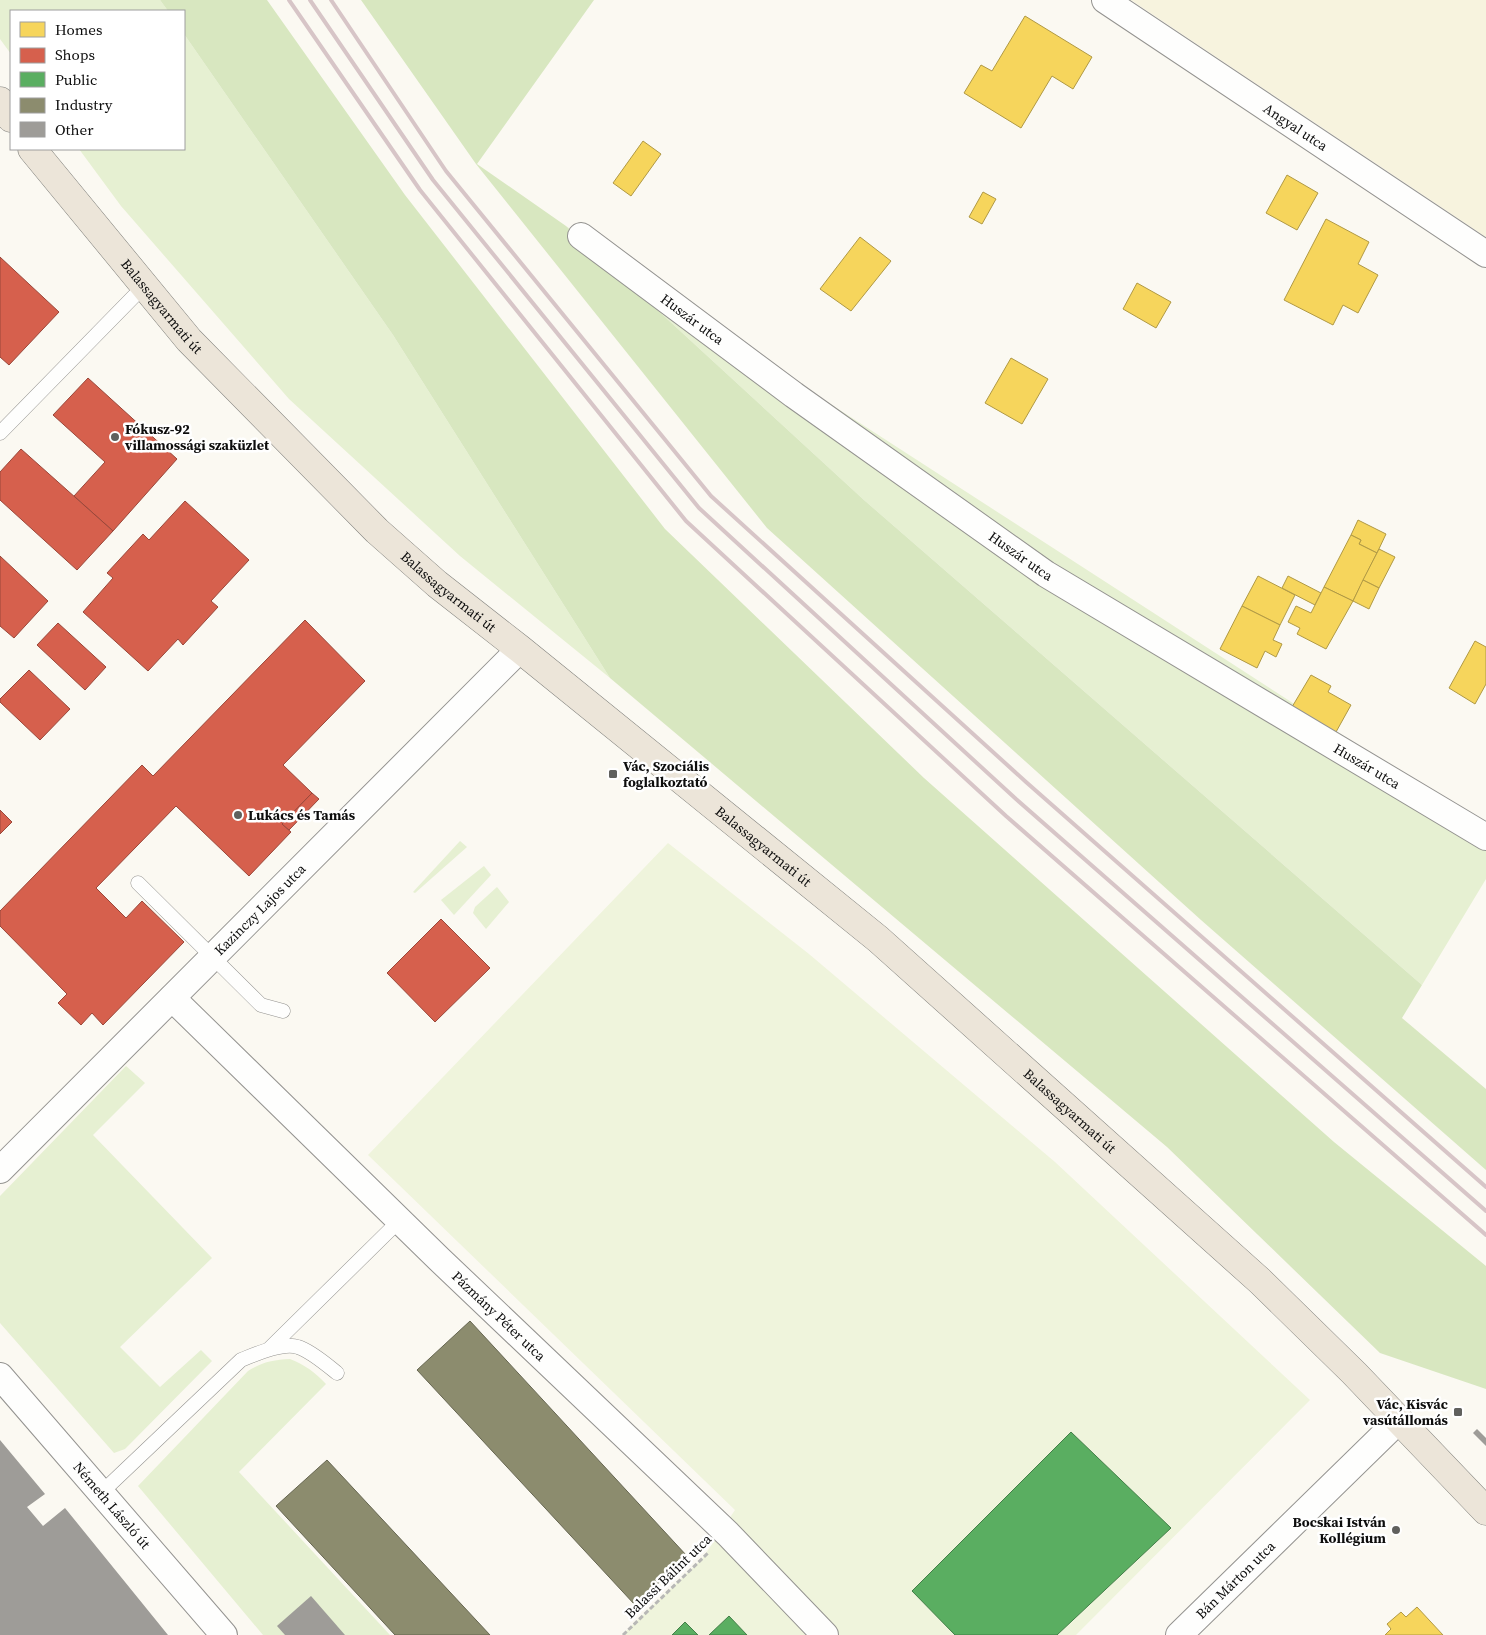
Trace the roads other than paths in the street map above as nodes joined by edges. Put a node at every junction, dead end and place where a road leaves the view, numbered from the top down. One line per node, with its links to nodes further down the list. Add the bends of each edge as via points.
1 (1105, 0): 6 (street, Angyal utca)
2 (0, 101): 3 (main road)
3 (10, 116)
4 (33, 150): 7 (main road, Balassagyarmati út)
5 (581, 236): 10 (street, Huszár utca, via 794,395 1046,574)
6 (1486, 254)
7 (144, 286): 8 (lane); 9 (main road, Balassagyarmati út, via 189,340 377,531)
8 (0, 433)
9 (520, 649): 12 (street, Kazinczy Lajos utca); 20 (main road, Balassagyarmati út, via 878,939 1260,1281)
10 (1486, 838)
11 (138, 883): 12 (lane)
12 (213, 957): 13 (street, Kazinczy Lajos utca); 14 (lane, via 261,1005)
13 (172, 998): 15 (street, Kazinczy Lajos utca); 16 (street, Pázmány Péter utca)
14 (283, 1011)
15 (0, 1170)
16 (400, 1220): 17 (lane); 24 (street, Pázmány Péter utca, via 728,1534)
17 (270, 1348): 18 (lane, via 297,1346); 21 (lane, via 241,1360)
18 (337, 1373)
19 (0, 1376): 21 (street, Németh László út)
20 (1399, 1420): 22 (main road, Balassagyarmati út); 25 (street, Bán Márton utca)
21 (101, 1493): 23 (street, Németh László út)
22 (1486, 1511)
23 (224, 1635)
24 (825, 1635)
25 (1179, 1635)

